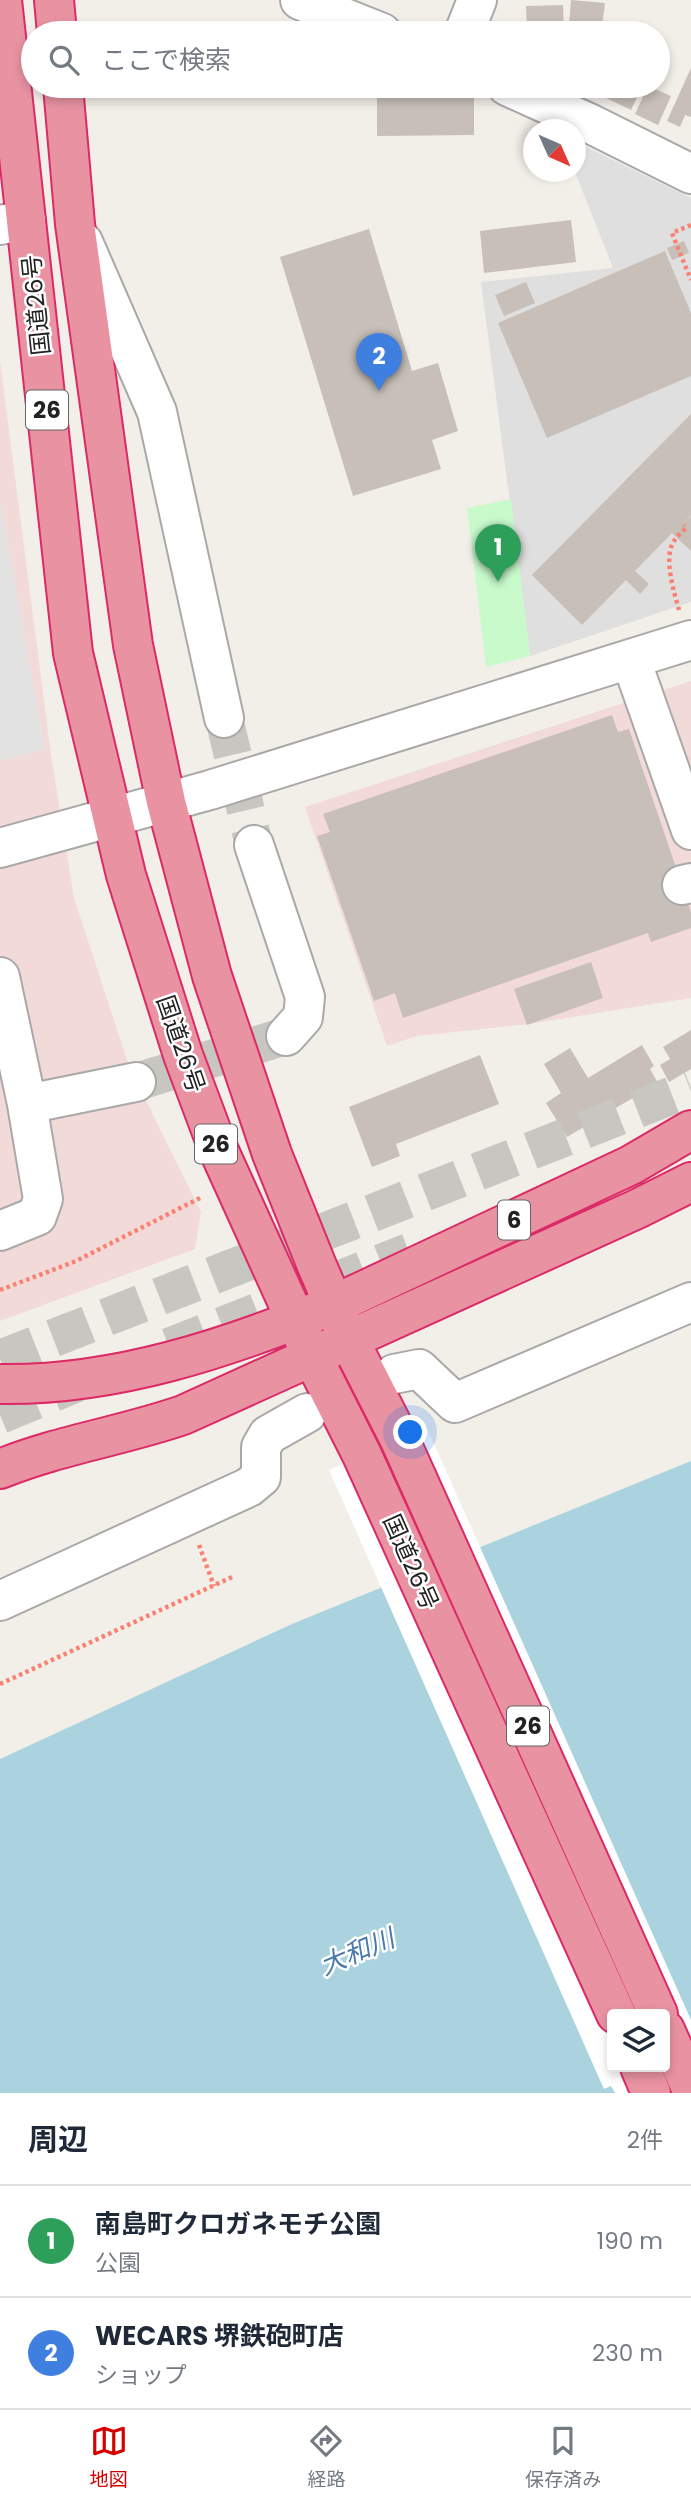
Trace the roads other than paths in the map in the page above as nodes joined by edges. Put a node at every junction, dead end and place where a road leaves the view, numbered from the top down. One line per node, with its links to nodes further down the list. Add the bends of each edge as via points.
1 (2, 0): 11 (highway, 国道26号 / 26)
2 (54, 0): 5 (highway)
3 (300, 0): 6 (street)
4 (477, 0): 7 (street)
5 (56, 21)
6 (352, 21)
7 (469, 21)
8 (64, 98): 12 (highway, 国道26号 / 26)
9 (533, 98): 10 (street)
10 (691, 174)
11 (13, 222): 17 (highway, 国道26号 / 26, via 73,653)
12 (75, 224): 15 (street, via 157,412); 16 (highway, 国道26号 / 26, via 133,645)
13 (685, 627): 14 (street)
14 (631, 660): 16 (street); 18 (street)
15 (224, 718)
16 (166, 802): 17 (street); 29 (highway, 国道26号 / 26, via 216,989 272,1154)
17 (111, 817): 20 (street); 30 (highway, 国道26号 / 26, via 183,1055 219,1152)
18 (691, 830)
19 (254, 845): 22 (street, via 305,997 303,1017)
20 (0, 848)
21 (0, 978): 24 (street)
22 (286, 1036)
23 (136, 1082): 24 (street)
24 (27, 1104): 27 (street, via 43,1199 37,1216)
25 (691, 1130): 29 (highway, 6, via 631,1165)
26 (691, 1182): 31 (highway, 6)
27 (1, 1230)
28 (691, 1302): 33 (street, via 456,1403 419,1369)
29 (333, 1305): 30 (highway); 31 (highway, 国道26号 / 26)
30 (295, 1320): 32 (highway, 国道26号 / 26); 34 (highway, via 106,1377)
31 (349, 1340): 32 (highway); 39 (highway, 国道26号 / 26, via 399,1438)
32 (312, 1356): 36 (highway, via 183,1415); 38 (highway, 国道26号 / 26, via 362,1455)
33 (394, 1374)
34 (0, 1384)
35 (307, 1413): 37 (street, via 268,1435 261,1447 261,1477 249,1487)
36 (0, 1469)
37 (0, 1601)
38 (614, 2009)
39 (656, 2009)
40 (670, 2041): 42 (highway)
41 (642, 2072): 43 (highway)
42 (691, 2088)
43 (652, 2093)

